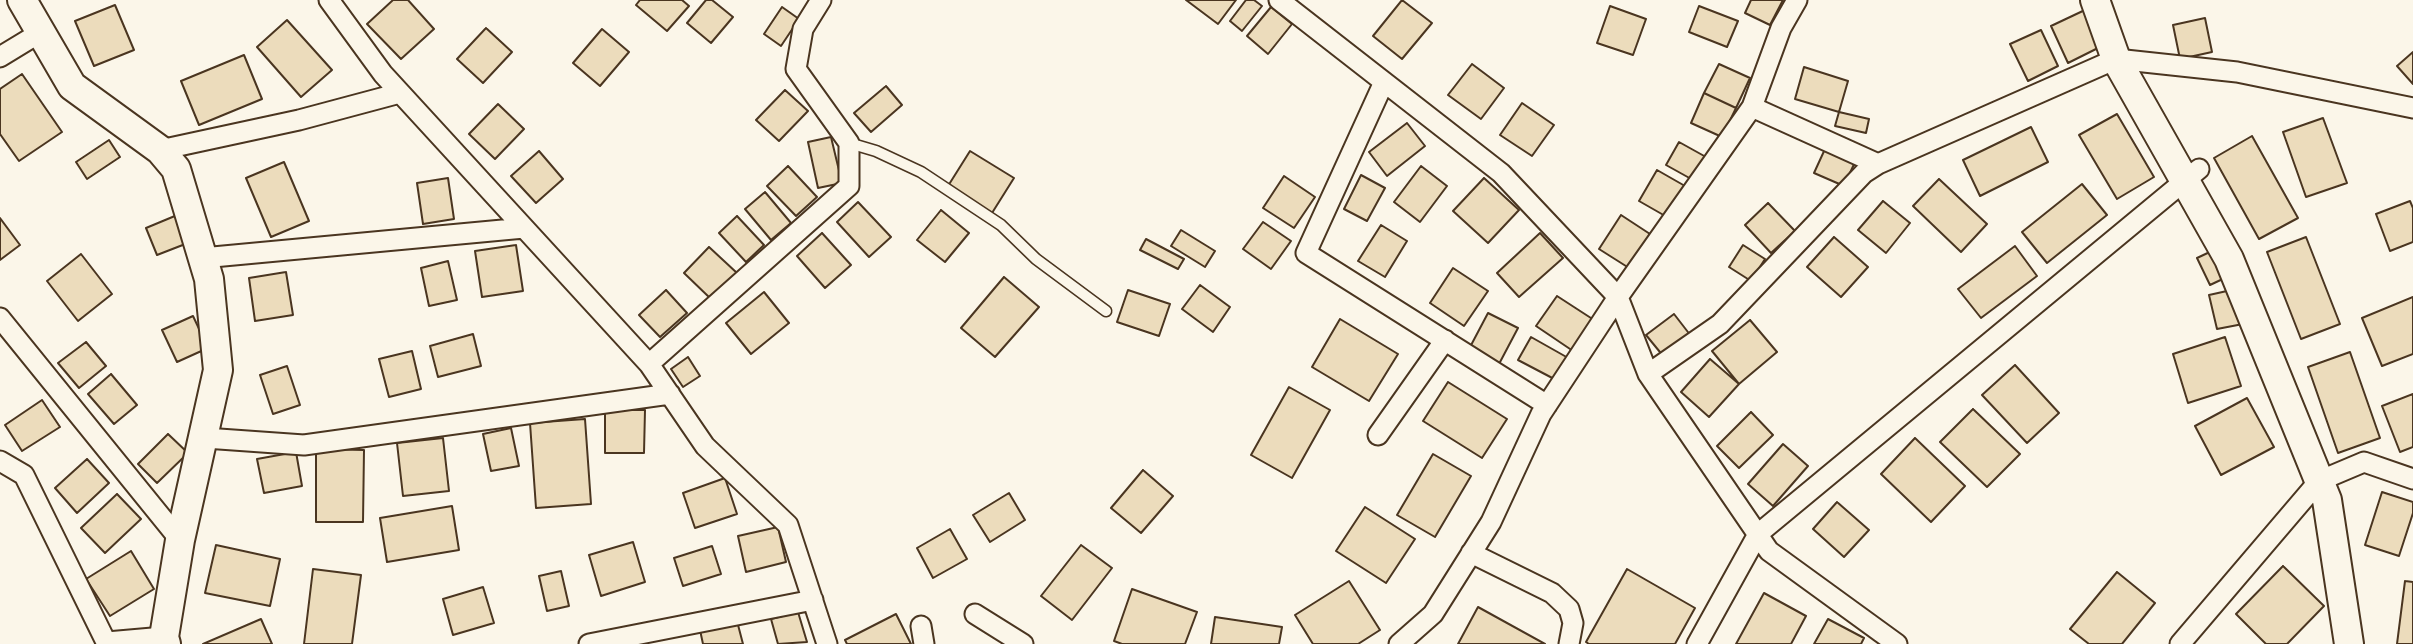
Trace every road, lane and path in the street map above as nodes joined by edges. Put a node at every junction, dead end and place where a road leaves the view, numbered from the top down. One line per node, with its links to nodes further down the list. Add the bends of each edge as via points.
1 (22, 0): 7 (street)
2 (821, 0): 14 (street, via 803,29 796,69)
3 (1279, 0): 10 (street)
4 (1797, 0): 12 (street, via 1781,28)
5 (2095, 0): 9 (street)
6 (335, 3): 11 (street)
7 (41, 32): 8 (street); 15 (street, via 72,86)
8 (0, 57)
9 (2116, 59): 13 (street, via 2236,72); 16 (street); 17 (street)
10 (1384, 82): 20 (street, via 1501,173); 23 (street, via 1306,253)
11 (400, 93): 15 (street); 18 (street)
12 (1752, 107): 16 (street); 20 (street)
13 (2413, 108)
14 (849, 143): 21 (lane, via 876,151 944,187 1001,225 1036,259); 24 (street, via 849,186)
15 (160, 150): 19 (street, via 176,169)
16 (1878, 164): 25 (street, via 1864,173 1720,324)
17 (2192, 175): 32 (street); 33 (street)
18 (524, 228): 19 (street); 24 (street)
19 (202, 258): 29 (street, via 209,279 219,370)
20 (1618, 298): 25 (street); 27 (street)
21 (1106, 311)
22 (0, 318): 34 (street)
23 (1445, 340): 27 (street); 28 (street)
24 (649, 363): 26 (street)
25 (1648, 374): 33 (street)
26 (670, 394): 29 (street, via 304,445); 36 (street, via 705,446 788,525)
27 (1547, 405): 35 (street, via 1491,522)
28 (1378, 435)
29 (205, 438): 34 (street)
30 (0, 461): 39 (street, via 24,475)
31 (2413, 479): 32 (street, via 2364,462)
32 (2319, 481): 47 (street); 48 (street, via 2328,500)
33 (1758, 534): 45 (street); 46 (street, via 1769,551)
34 (180, 540): 38 (street)
35 (1471, 553): 43 (street, via 1433,614); 44 (street, via 1552,593 1569,609 1573,623)
36 (813, 600): 40 (street); 41 (street)
37 (975, 614): 42 (street)
38 (165, 641): 39 (street)
39 (107, 643)
40 (589, 644)
41 (827, 644)
42 (1023, 644)
43 (1399, 644)
44 (1569, 644)
45 (1697, 644)
46 (1897, 644)
47 (2180, 644)
48 (2349, 644)

